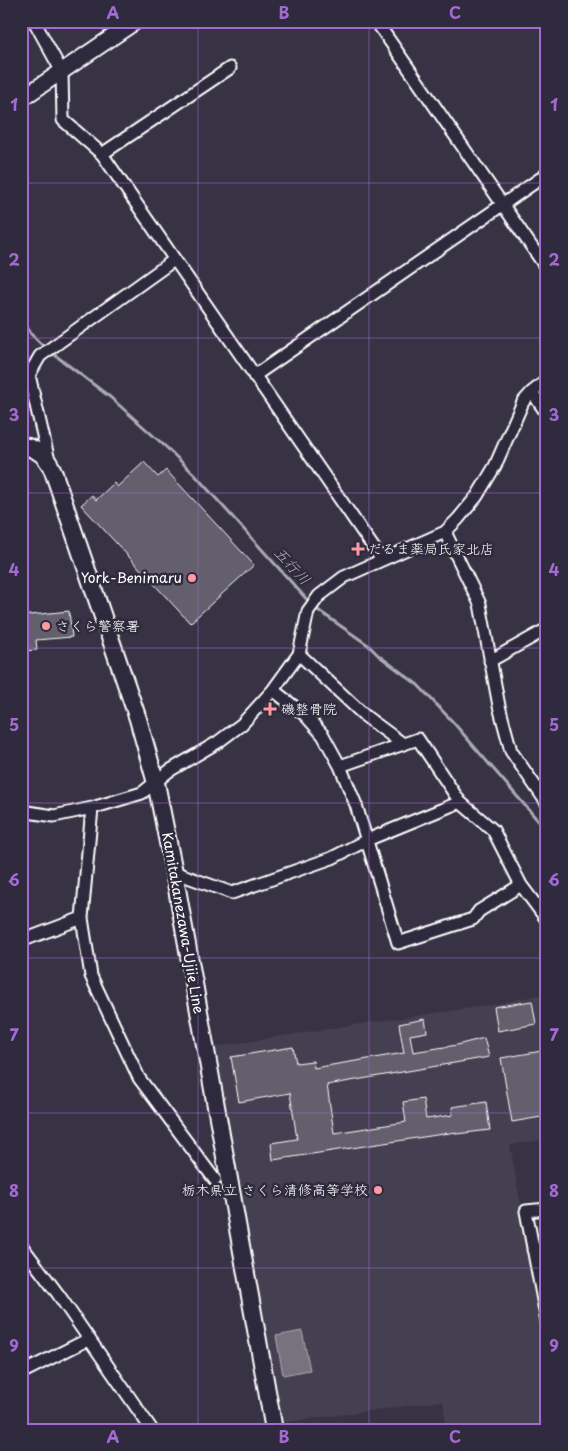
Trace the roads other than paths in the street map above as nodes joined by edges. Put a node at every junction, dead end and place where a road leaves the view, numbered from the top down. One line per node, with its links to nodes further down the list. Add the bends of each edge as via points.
1 (34, 21): 5 (street)
2 (136, 21): 5 (street)
3 (376, 21): 9 (street)
4 (230, 68): 7 (street)
5 (62, 72): 6 (street); 7 (street, via 63,120)
6 (21, 99)
7 (102, 154): 10 (street)
8 (547, 174): 9 (street)
9 (502, 205): 11 (street); 12 (street)
10 (174, 260): 12 (street); 17 (street, via 40,356 29,375)
11 (547, 270)
12 (254, 376): 19 (street)
13 (547, 380): 14 (street)
14 (532, 392): 15 (street); 18 (street, via 523,402 495,466 477,496)
15 (547, 414)
16 (21, 445): 17 (main road, via 42,453)
17 (48, 461): 26 (main road, Kamitakanezawa-Ujiie Line, via 114,647)
18 (445, 532): 19 (street); 22 (street, via 480,604)
19 (382, 560): 21 (street, via 344,577 319,596 308,611)
20 (547, 629): 22 (street)
21 (299, 654): 23 (street); 24 (street, via 365,716)
22 (490, 661): 28 (street, via 511,750)
23 (273, 690): 25 (street, via 317,728); 26 (street, via 242,724 169,771)
24 (403, 744): 25 (street); 27 (street, via 418,739)
25 (340, 766): 31 (street)
26 (156, 783): 29 (street, via 142,793); 32 (main road, Kamitakanezawa-Ujiie Line)
27 (460, 802): 31 (street); 33 (street, via 493,830)
28 (547, 803)
29 (92, 808): 30 (street, via 54,816); 34 (street)
30 (21, 811)
31 (367, 840): 32 (street, via 332,858 232,893); 33 (street, via 398,943 473,919 479,911)
32 (174, 872): 46 (main road, Kamitakanezawa-Ujiie Line)
33 (521, 885): 35 (street)
34 (82, 918): 36 (street); 37 (street, via 91,976 139,1078)
35 (547, 920)
36 (21, 941)
37 (215, 1180)
38 (547, 1208): 41 (street, via 526,1211)
39 (21, 1246): 43 (street)
40 (547, 1248): 41 (street)
41 (533, 1250): 42 (street)
42 (547, 1321)
43 (90, 1339): 44 (street); 45 (street)
44 (21, 1373)
45 (152, 1430)
46 (274, 1430)

